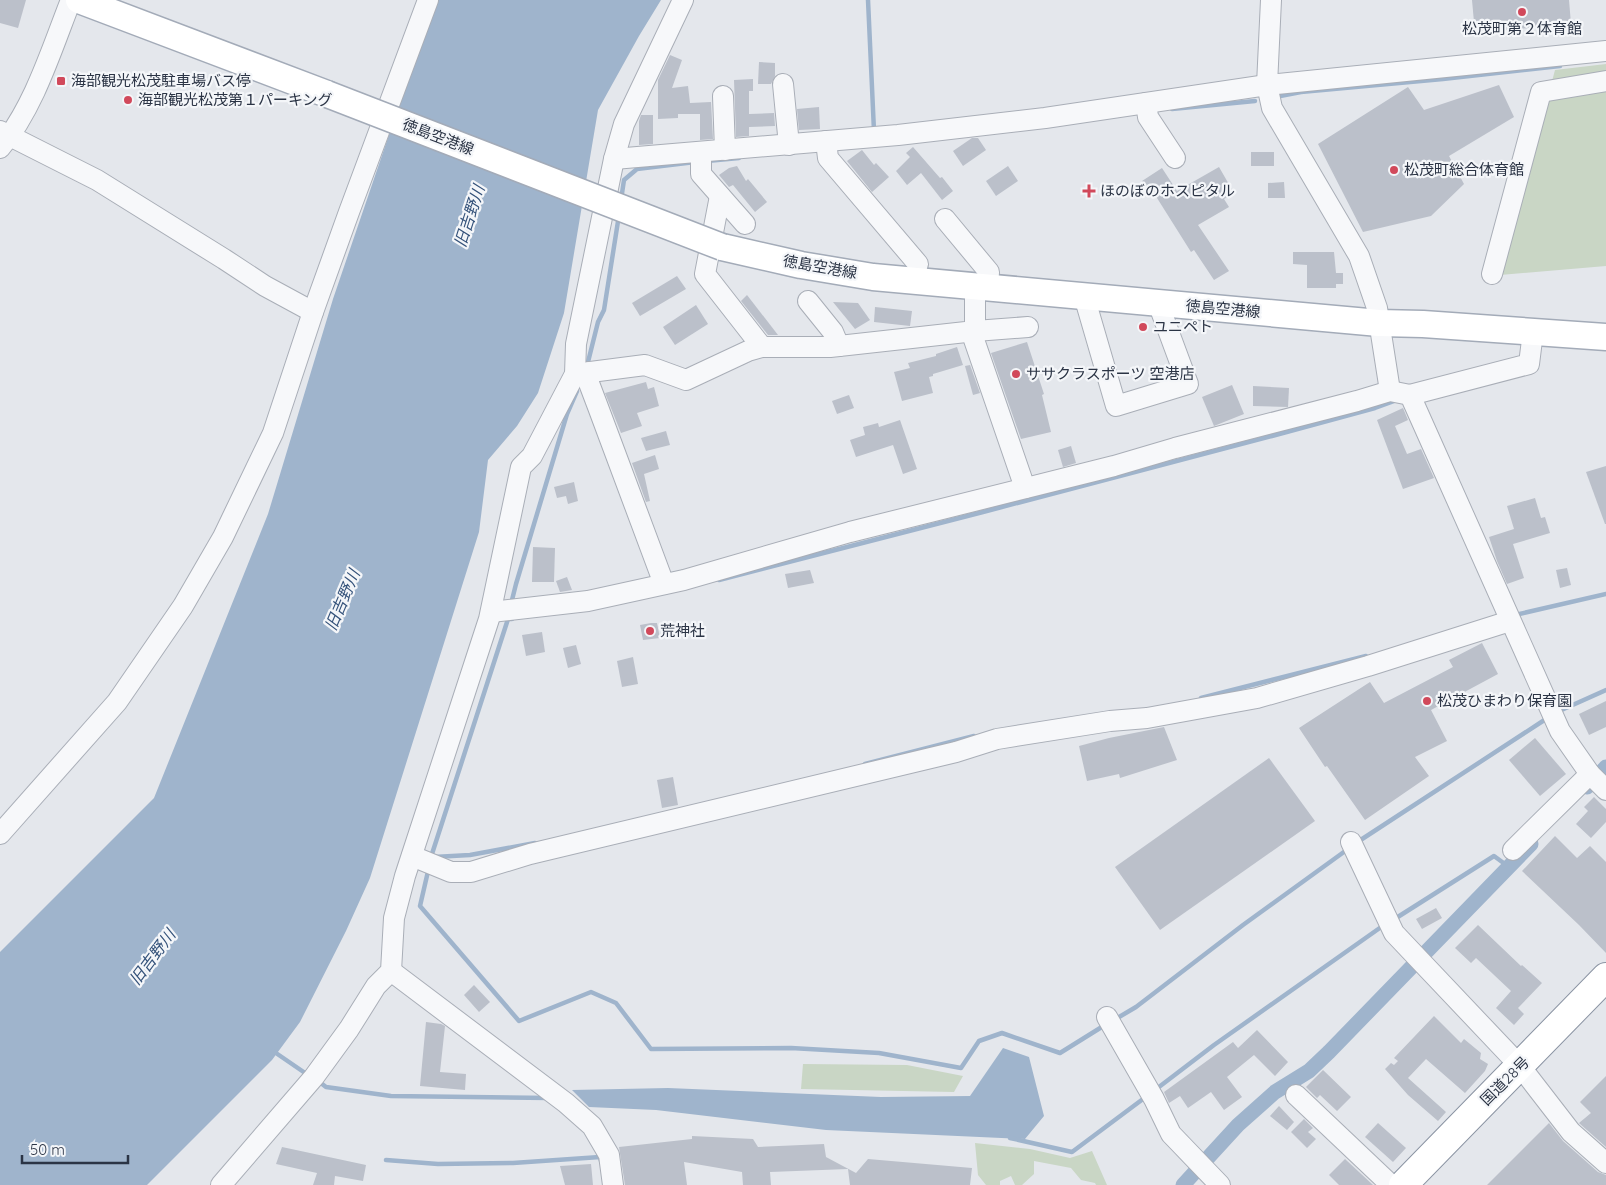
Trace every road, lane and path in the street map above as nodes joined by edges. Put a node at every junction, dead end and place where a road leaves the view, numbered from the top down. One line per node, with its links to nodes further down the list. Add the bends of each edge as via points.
1 (71, 0): 12 (street, via 28,105)
2 (79, 0): 24 (main road, 徳島空港線, bridge, via 722,247 855,274)
3 (428, 0): 28 (street)
4 (683, 0): 17 (street, via 624,124)
5 (1271, 0): 9 (street)
6 (1606, 51): 9 (street)
7 (1606, 82): 23 (street, via 1541,92)
8 (783, 84): 13 (street)
9 (1267, 85): 11 (street); 29 (street, via 1272,108 1359,256)
10 (723, 96): 15 (street)
11 (1147, 110): 14 (street, via 898,135); 16 (street)
12 (3, 138): 28 (street, via 97,180 265,286)
13 (789, 144): 14 (street); 15 (street)
14 (827, 149): 22 (street)
15 (726, 150): 18 (street)
16 (1175, 158)
17 (614, 159): 18 (street); 36 (street, via 576,344)
18 (701, 159): 19 (street, via 701,174)
19 (720, 196): 21 (street); 35 (street, via 705,274)
20 (945, 219): 24 (street, via 989,272)
21 (745, 224)
22 (918, 264)
23 (1492, 274)
24 (982, 287): 25 (main road, 徳島空港線); 31 (street)
25 (1084, 296): 27 (main road, 徳島空港線); 27 (street, via 1116,406 1188,384)
26 (808, 301): 34 (street)
27 (1158, 303): 29 (main road, 徳島空港線)
28 (313, 312): 45 (street, via 273,433 223,537 183,606 117,702)
29 (1379, 323): 32 (main road, 徳島空港線); 37 (street)
30 (1028, 327): 31 (street)
31 (973, 331): 34 (street); 39 (street)
32 (1533, 332): 33 (main road, 徳島空港線); 38 (street, via 1529,364)
33 (1606, 337)
34 (836, 339): 35 (street)
35 (762, 347): 36 (street, via 686,380 644,366)
36 (582, 373): 40 (street, via 587,378); 41 (street, via 532,456 521,467)
37 (1390, 391): 38 (street); 39 (street)
38 (1410, 395): 42 (street)
39 (1024, 488): 40 (street)
40 (664, 584): 41 (street, via 588,601)
41 (491, 612): 48 (street)
42 (1510, 621): 43 (street, via 1560,731); 48 (street, via 1257,698 1148,718 997,739 956,752 530,854 471,872 452,872)
43 (1590, 774): 44 (street); 47 (street)
44 (1606, 790)
45 (0, 834)
46 (1351, 842): 52 (street, via 1394,933)
47 (1513, 850)
48 (412, 856): 49 (street, via 394,918)
49 (391, 971): 56 (street, via 376,986 314,1076); 57 (street, via 592,1126 609,1154)
50 (1606, 977): 52 (highway, 国道28号)
51 (1110, 1023): 55 (street, via 1171,1134)
52 (1520, 1066): 54 (street, via 1571,1132); 59 (highway, 国道28号)
53 (1296, 1095): 58 (street)
54 (1606, 1163)
55 (1214, 1179)
56 (221, 1185)
57 (613, 1185)
58 (1390, 1185)
59 (1403, 1185)

